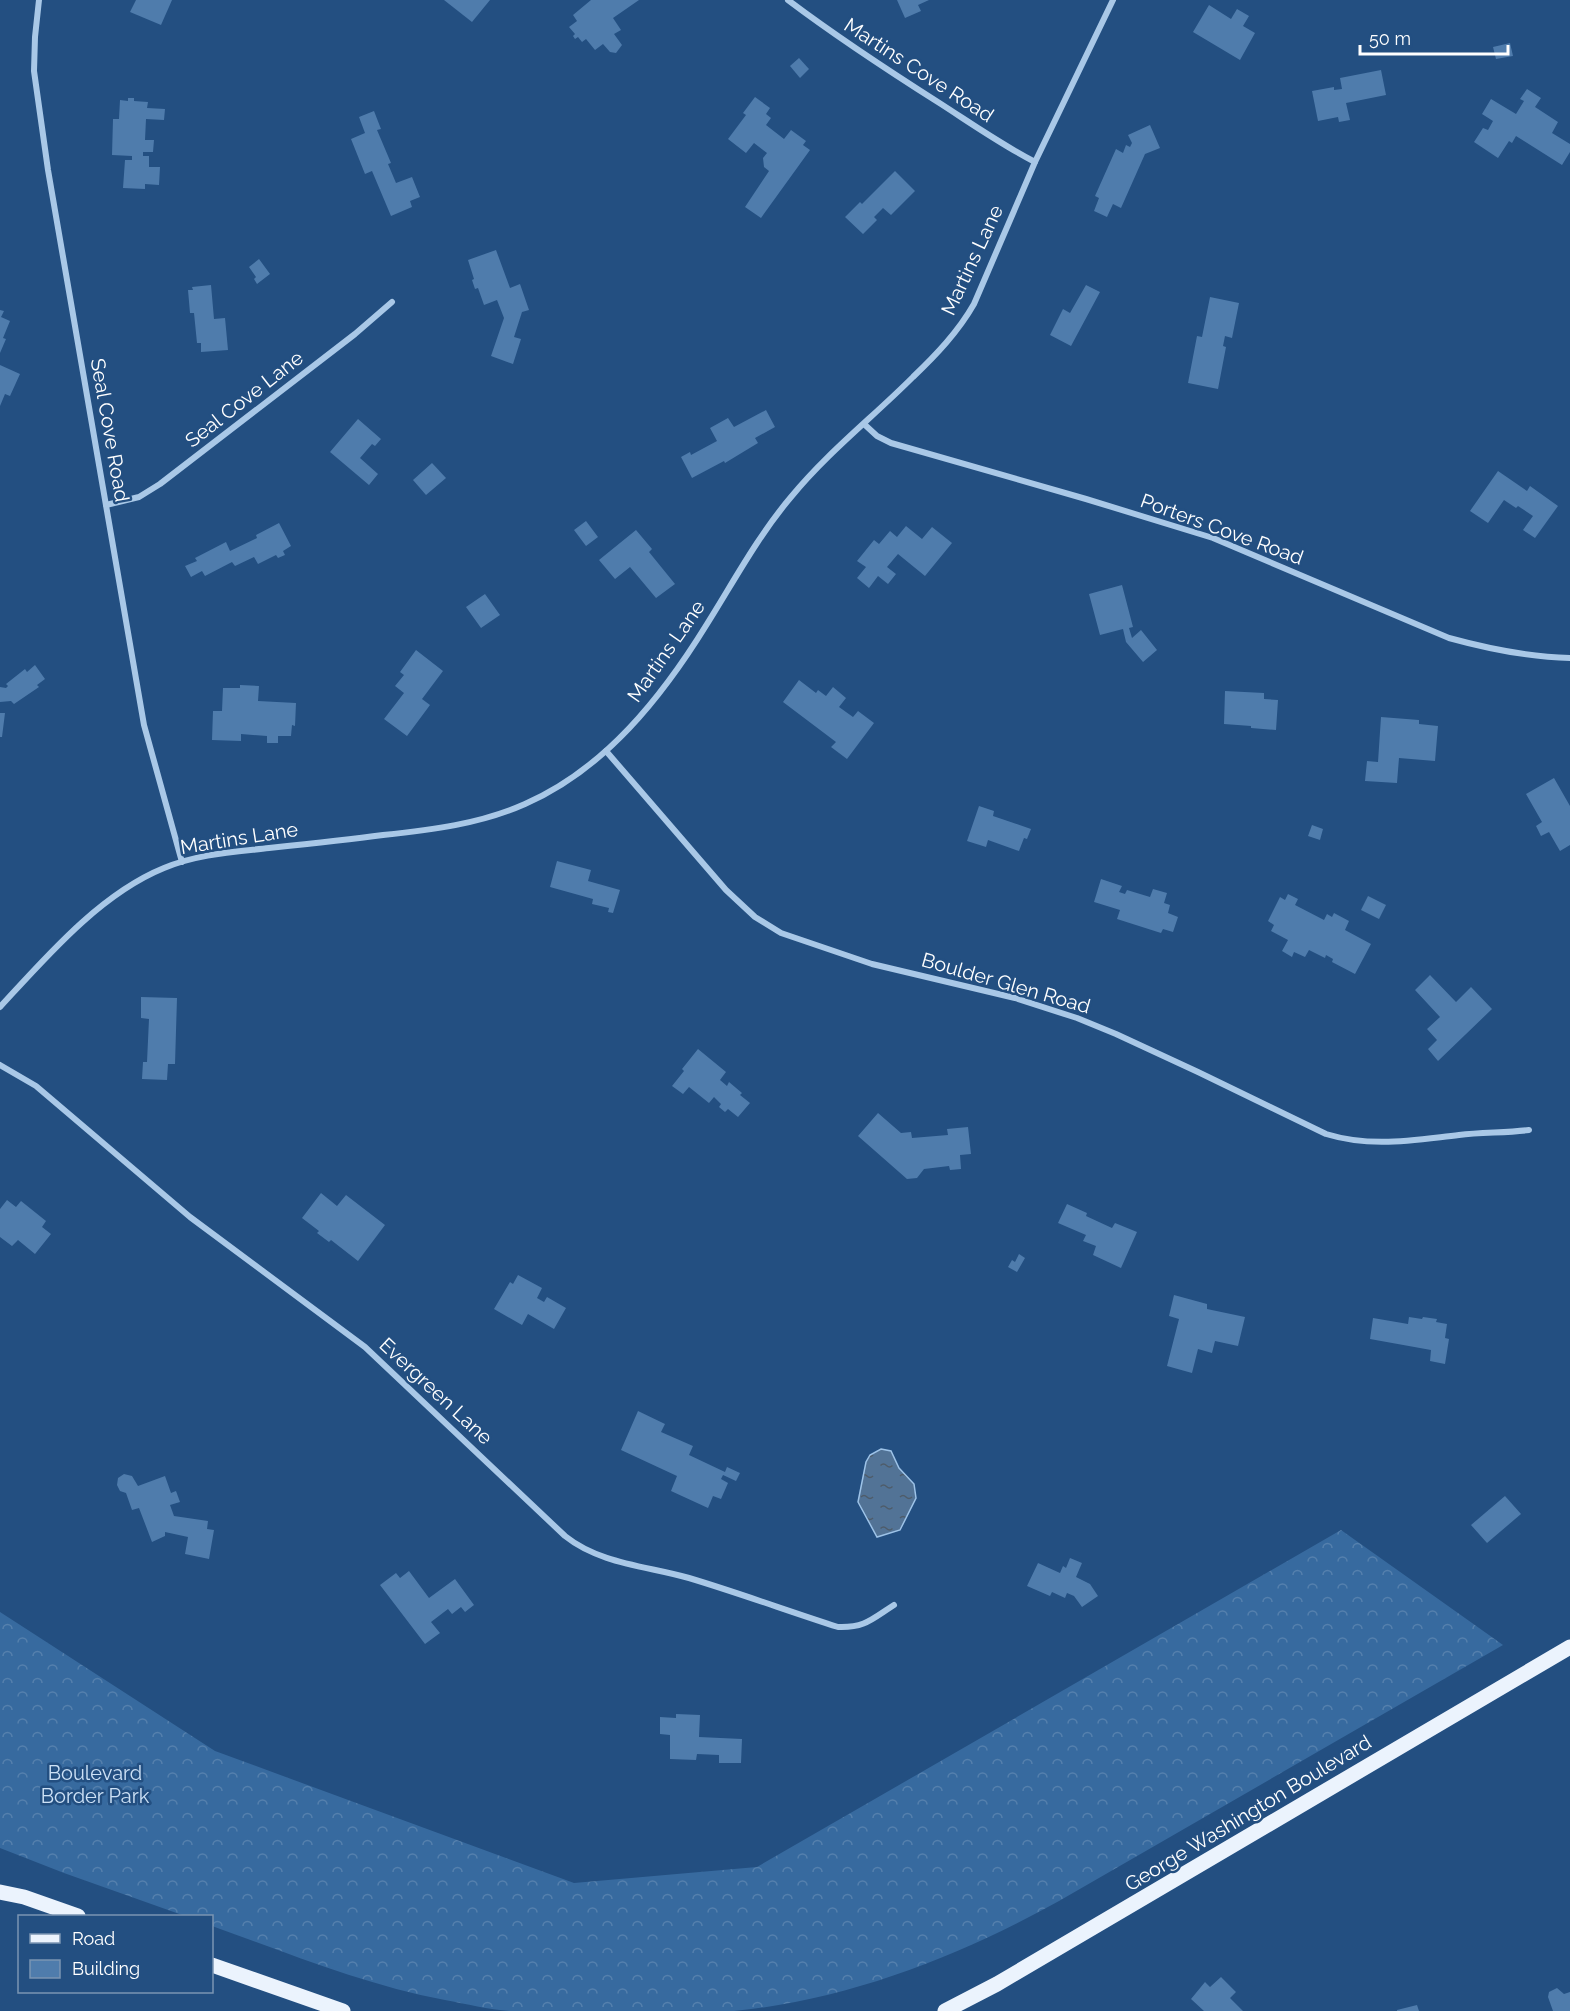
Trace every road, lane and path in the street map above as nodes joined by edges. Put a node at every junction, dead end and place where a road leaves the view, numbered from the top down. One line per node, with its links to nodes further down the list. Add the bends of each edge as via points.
1 (39, 0): 7 (street, Seal Cove Road, via 36,89)
2 (788, 0): 4 (street, Martins Cove Road, via 898,77)
3 (1113, 0): 4 (street, Martins Lane)
4 (1035, 162): 6 (street, Martins Lane, via 968,315 939,351)
5 (392, 302): 7 (street, Seal Cove Lane, via 160,484 139,497)
6 (864, 424): 8 (street, Porters Cove Road, via 891,443 1213,538 1449,638 1531,656); 9 (street, Martins Lane, via 778,513 678,669 644,713)
7 (106, 506): 10 (street, Seal Cove Road, via 144,725)
8 (1570, 658)
9 (606, 751): 10 (street, Martins Lane, via 545,795 470,822); 13 (street, Boulder Glen Road, via 726,890 755,917 781,933 872,964 1015,998 1077,1018 1326,1134 1347,1140 1398,1143)
10 (182, 862): 11 (street, Martins Lane, via 145,877 106,903)
11 (0, 1007)
12 (0, 1065): 14 (street, Evergreen Lane, via 36,1086 190,1217 371,1353 581,1548 600,1557 688,1578 838,1626 864,1624)
13 (1529, 1130)
14 (894, 1605)
15 (1570, 1647): 22 (main road, George Washington Boulevard)
16 (0, 1882): 18 (main road)
17 (0, 1892): 18 (main road)
18 (24, 1897): 19 (main road)
19 (73, 1915)
20 (213, 1965): 21 (main road)
21 (342, 2011)
22 (945, 2011)

